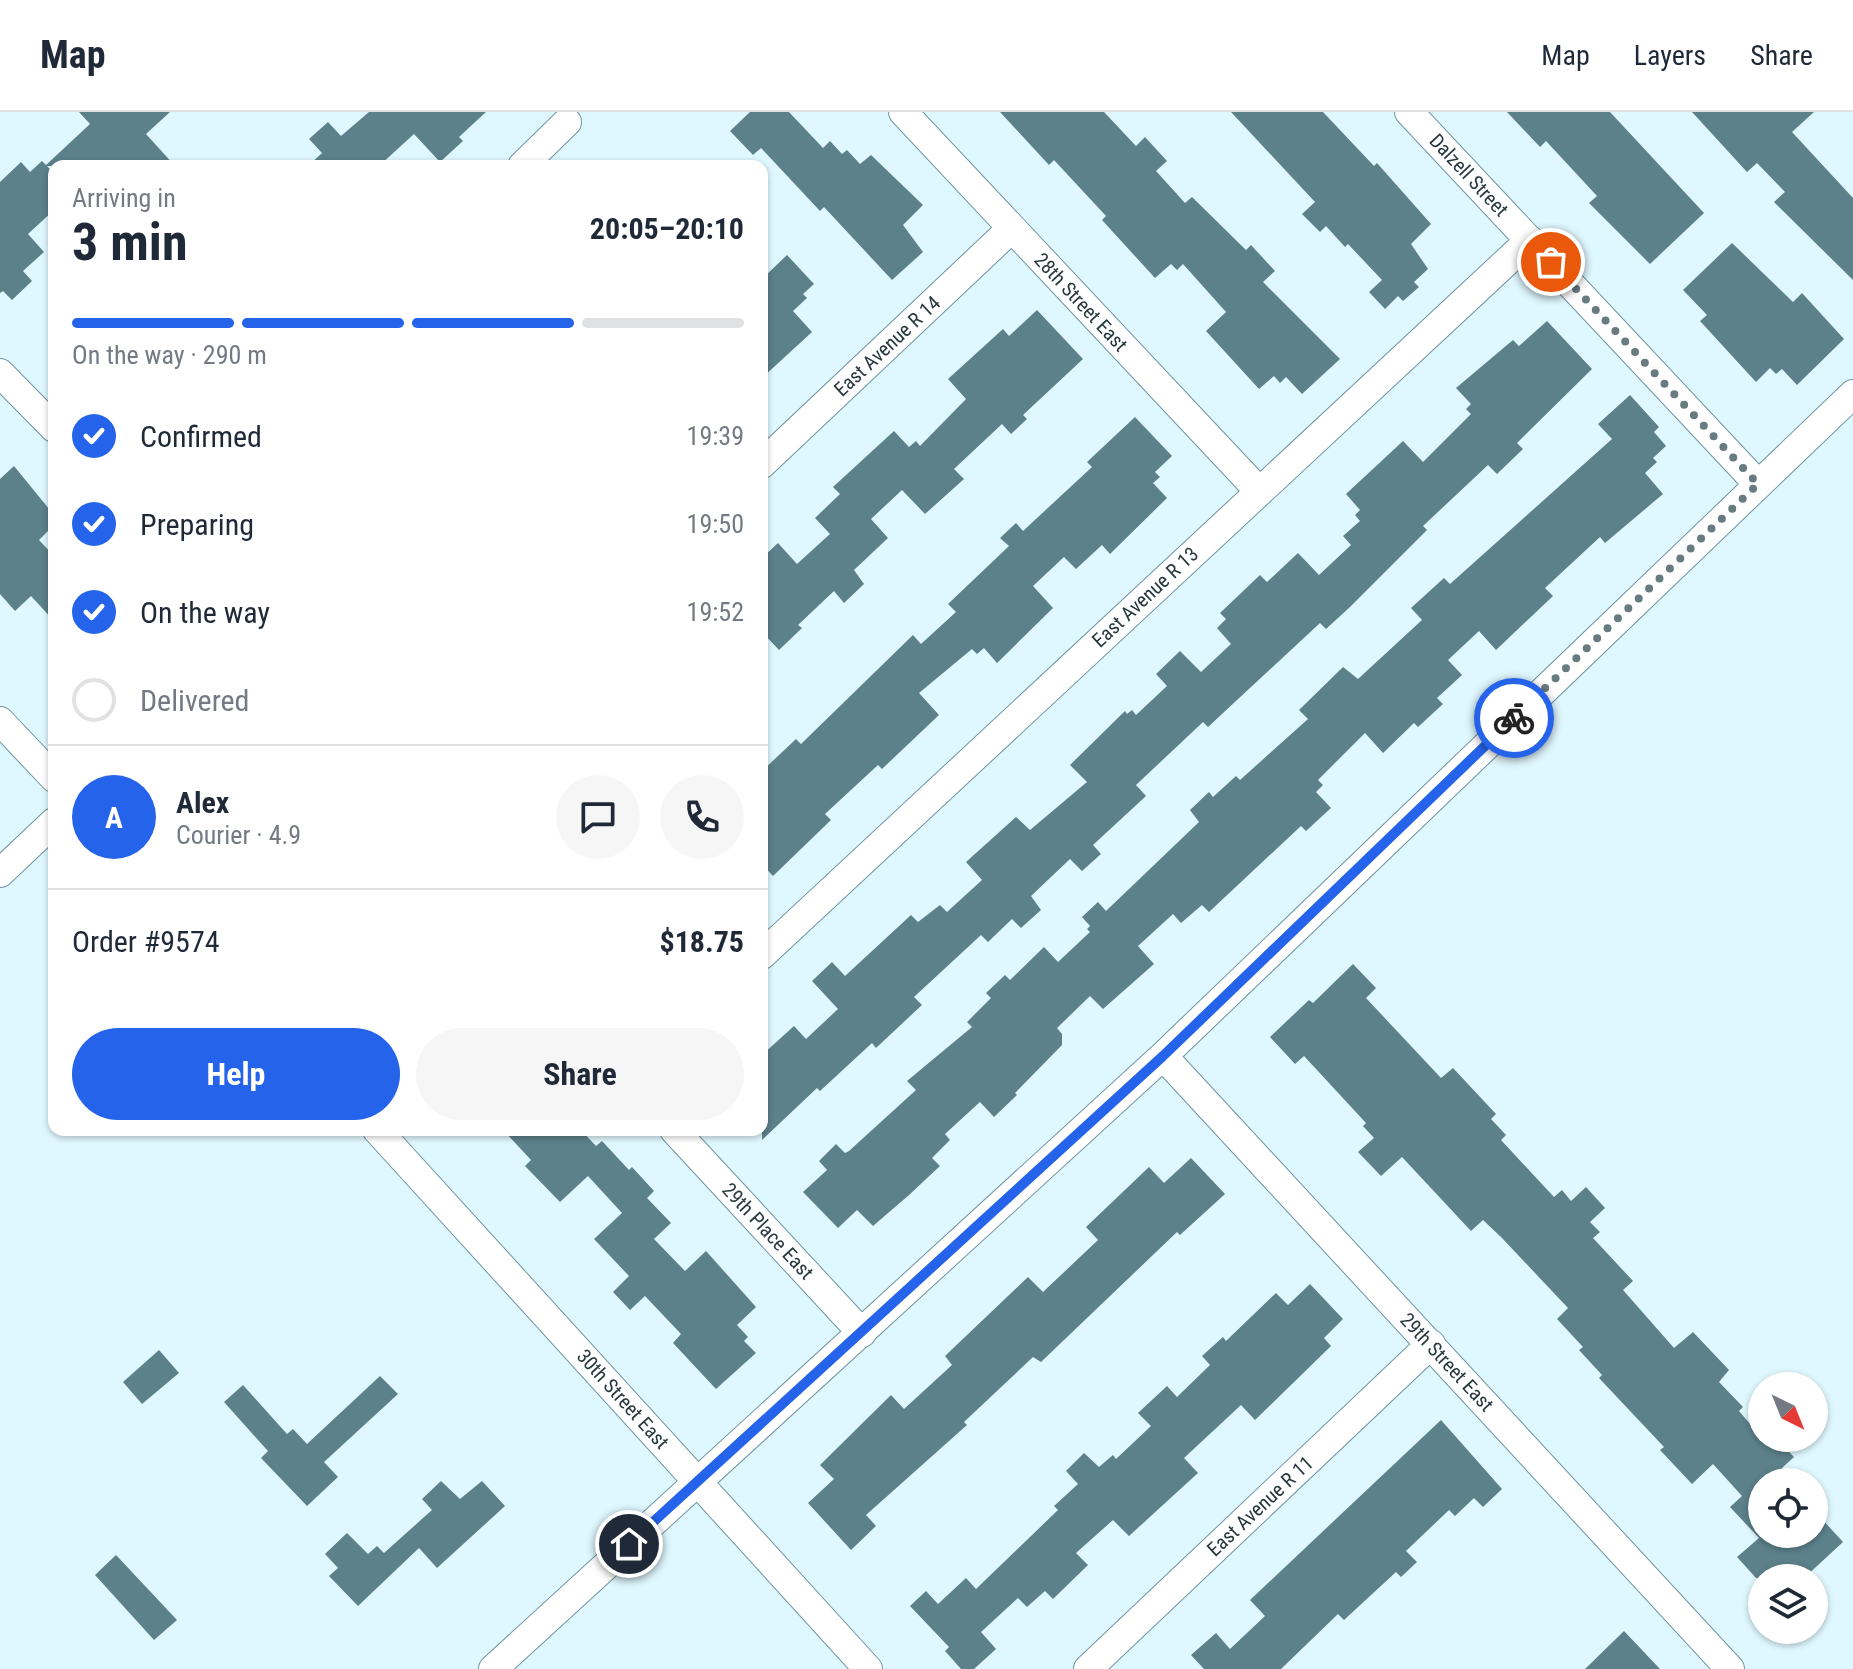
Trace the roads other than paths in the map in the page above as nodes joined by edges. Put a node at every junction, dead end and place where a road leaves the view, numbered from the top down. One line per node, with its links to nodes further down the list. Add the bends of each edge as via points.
1 (903, 112): 5 (street, 28th Street East)
2 (1409, 112): 6 (street, Dalzell Street)
3 (567, 122): 4 (street)
4 (528, 160)
5 (1012, 228): 10 (street, East Avenue R 14); 12 (street, 28th Street East)
6 (1530, 240): 11 (street, Dalzell Street); 12 (street, East Avenue R 13)
7 (0, 373): 9 (street)
8 (1853, 394): 11 (street)
9 (48, 422)
10 (768, 458)
11 (1758, 484): 18 (street)
12 (1259, 491): 17 (street, East Avenue R 13)
13 (0, 721): 14 (street)
14 (48, 772)
15 (48, 828): 16 (street)
16 (0, 873)
17 (768, 949)
18 (1163, 1056): 21 (street); 22 (street, 29th Street East)
19 (382, 1136): 23 (street, 30th Street East)
20 (680, 1136): 21 (street, 29th Place East)
21 (862, 1333): 23 (street)
22 (1431, 1344): 26 (street, East Avenue R 11); 27 (street, 29th Street East)
23 (697, 1481): 24 (street); 25 (street, 30th Street East)
24 (493, 1669)
25 (868, 1669)
26 (1088, 1669)
27 (1730, 1669)

